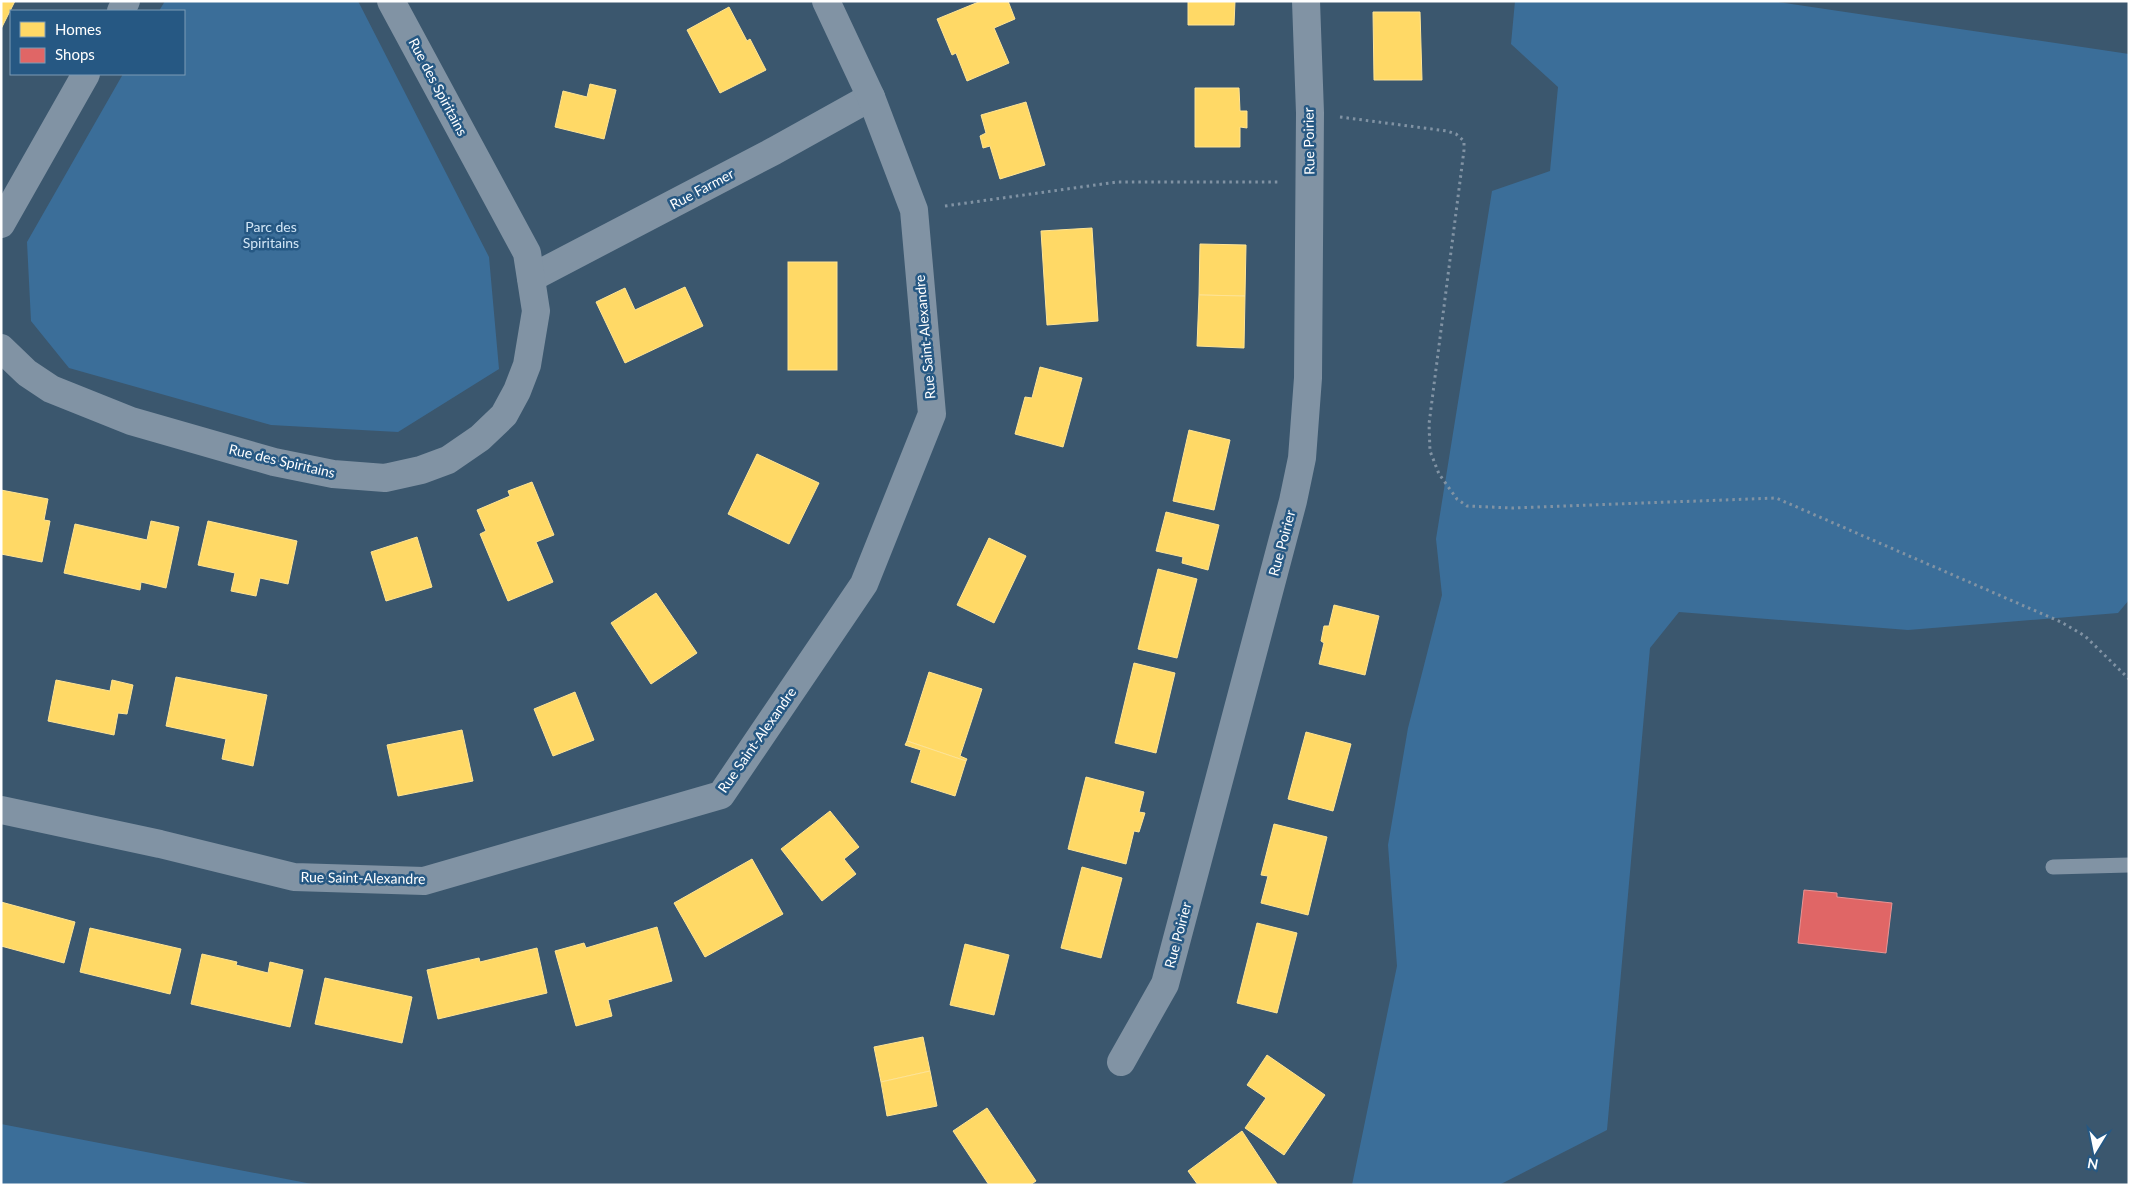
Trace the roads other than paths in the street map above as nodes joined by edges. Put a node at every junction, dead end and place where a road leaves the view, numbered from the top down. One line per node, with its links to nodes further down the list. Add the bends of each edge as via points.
1 (391, 1): 7 (street, Rue des Spiritains, via 527,253)
2 (826, 1): 5 (street, Rue Saint-Alexandre)
3 (1306, 1): 12 (street, Rue Poirier, via 1310,181 1306,418 1302,458 1165,984)
4 (85, 75): 6 (street)
5 (872, 97): 7 (street, Rue Farmer); 9 (street, Rue Saint-Alexandre, via 914,210 932,414 864,584 721,795 424,881 294,876)
6 (1, 224)
7 (531, 278): 8 (street, Rue des Spiritains, via 536,311 527,365 518,391 504,415 480,438 448,460 385,478 333,474 274,462 131,421 50,389)
8 (1, 348)
9 (1, 810)
10 (2129, 865): 11 (lane)
11 (2054, 867)
12 (1121, 1062)

